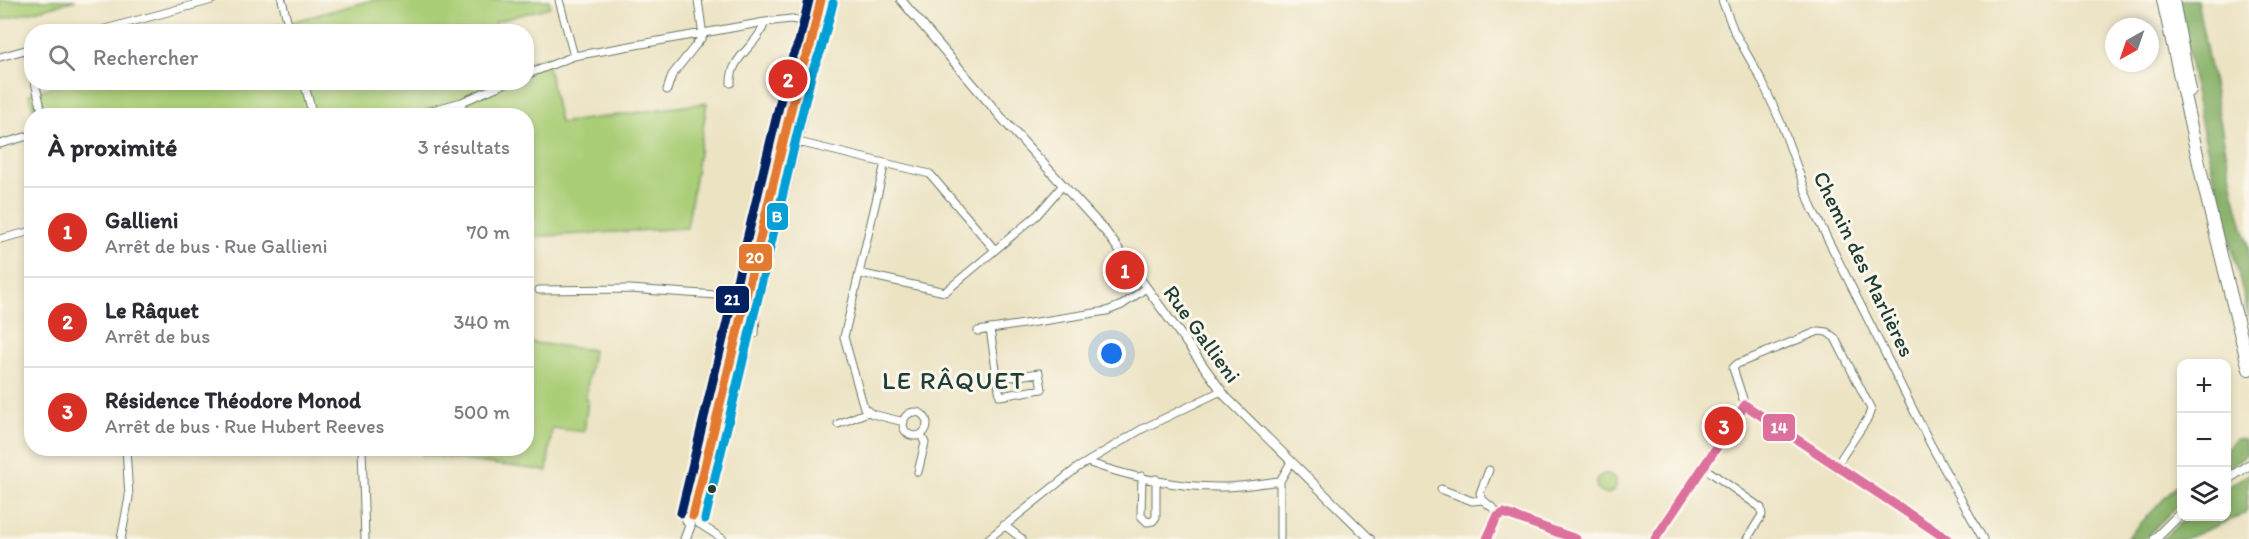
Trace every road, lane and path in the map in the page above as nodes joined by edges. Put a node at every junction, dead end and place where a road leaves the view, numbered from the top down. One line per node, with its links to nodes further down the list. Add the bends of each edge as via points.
1 (212, 0): 13 (street)
2 (282, 0): 14 (street)
3 (559, 0): 17 (street)
4 (698, 0): 15 (street)
5 (814, 0): 12 (main road)
6 (821, 0): 12 (main road)
7 (902, 0): 35 (street, Rue Gallieni)
8 (1722, 0): 87 (street, Chemin des Marlières, via 1781,123 1812,208)
9 (2163, 0): 47 (highway)
10 (2173, 0): 46 (highway, via 2201,146)
11 (765, 22): 12 (street, via 791,19); 15 (street); 20 (street, via 734,65)
12 (812, 23): 42 (main road)
13 (124, 24)
14 (288, 24)
15 (704, 33): 17 (street); 24 (street, via 672,75)
16 (24, 50): 18 (street)
17 (574, 56): 19 (street)
18 (0, 57)
19 (534, 72)
20 (731, 83)
21 (37, 90): 26 (street)
22 (306, 90): 27 (street)
23 (490, 90): 25 (street)
24 (667, 90)
25 (462, 102): 28 (street); 29 (street)
26 (41, 108)
27 (311, 108)
28 (440, 108)
29 (462, 108)
30 (805, 112): 32 (street)
31 (24, 137): 33 (street)
32 (798, 142): 34 (street); 45 (street, via 756,315)
33 (0, 144)
34 (885, 163): 38 (street, via 932,176); 39 (street)
35 (1063, 185): 38 (street, via 1037,215); 40 (street, Rue Gallieni, via 1102,227)
36 (24, 233): 37 (street)
37 (0, 239)
38 (995, 250): 39 (street, via 943,293)
39 (859, 273): 51 (street, via 844,341 862,405)
40 (1146, 288): 43 (street, via 1107,311); 49 (street, Rue Gallieni)
41 (539, 290): 42 (street, via 630,289)
42 (746, 297): 72 (main road)
43 (990, 330): 44 (street); 48 (street)
44 (978, 331)
45 (755, 334)
46 (2249, 341)
47 (2249, 369)
48 (998, 379): 48 (street, via 1000,396 1041,389 1039,373)
49 (1221, 391): 57 (street, via 1142,429); 58 (street, Rue Gallieni)
50 (1745, 405): 60 (street); 60 (street, via 1733,368 1743,360 1819,331 1834,336 1870,409); 61 (street)
51 (868, 412): 52 (street); 53 (street)
52 (904, 422): 54 (street, via 908,434); 54 (street, via 911,413 923,414 927,425)
53 (838, 424)
54 (921, 435): 63 (street, via 925,443)
55 (126, 456): 74 (street, via 129,497)
56 (362, 456): 75 (street)
57 (1087, 462): 64 (street); 73 (street)
58 (1291, 462): 67 (street); 81 (street, Rue Gallieni)
59 (2249, 465): 65 (main road)
60 (1836, 466): 86 (street)
61 (1704, 467): 84 (street); 85 (street, via 1761,508 1762,515)
62 (1489, 470): 69 (street, via 1480,493)
63 (918, 472)
64 (1142, 476): 66 (street); 66 (street, via 1141,516 1147,522 1156,517)
65 (2231, 477)
66 (1156, 479): 67 (street, via 1220,487)
67 (1280, 481): 80 (street)
68 (1441, 489): 69 (street, via 1472,501)
69 (1483, 500): 70 (street)
70 (1500, 514): 82 (street); 83 (street, via 1512,514)
71 (2177, 516): 88 (main road)
72 (694, 522): 76 (main road); 77 (street, via 707,526)
73 (1004, 525): 78 (street); 79 (street)
74 (121, 539)
75 (365, 539)
76 (685, 539)
77 (723, 539)
78 (988, 539)
79 (1022, 539)
80 (1280, 539)
81 (1370, 539)
82 (1487, 539)
83 (1576, 539)
84 (1655, 539)
85 (1747, 539)
86 (1947, 539)
87 (1983, 539)
88 (2155, 539)

